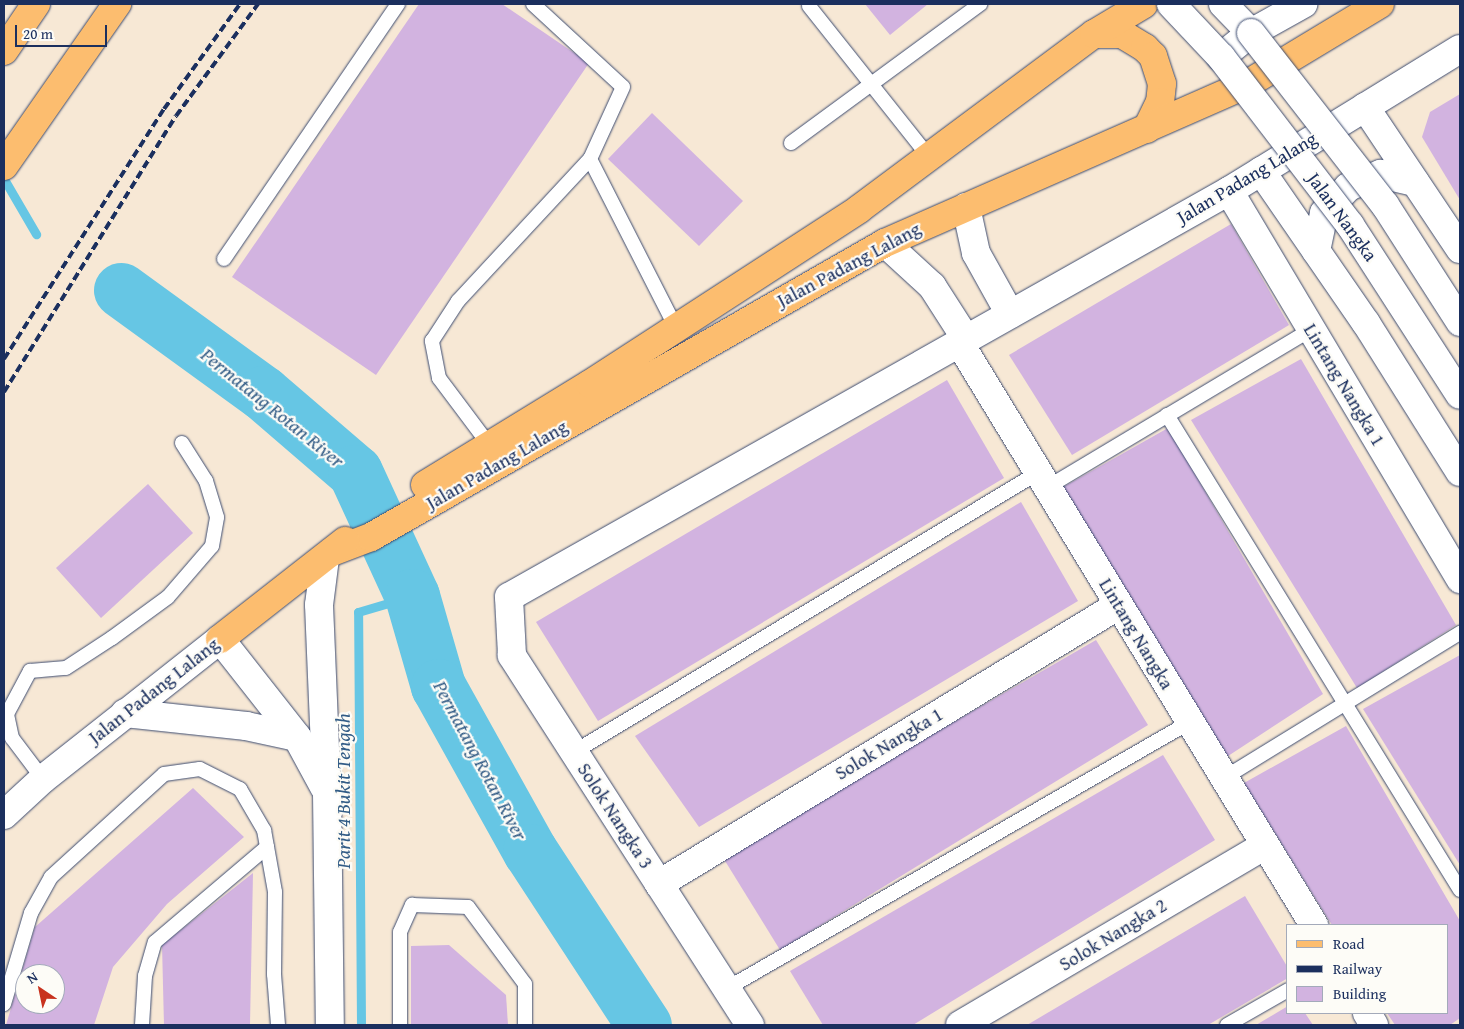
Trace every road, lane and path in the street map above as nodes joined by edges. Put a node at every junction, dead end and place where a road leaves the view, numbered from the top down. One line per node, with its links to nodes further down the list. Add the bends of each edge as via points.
1 (36, 4): 15 (main road)
2 (117, 4): 25 (main road)
3 (398, 4): 33 (lane)
4 (533, 4): 24 (lane, via 586,49 623,87)
5 (980, 4): 19 (lane)
6 (1144, 4): 14 (main road, Jalan Padang Lalang)
7 (1171, 4): 17 (street, Jalan Nangka, bridge)
8 (1185, 4): 18 (main road, via 1186,22 1194,43 1208,61 1227,75)
9 (1223, 4): 13 (street, Jalan Nangka)
10 (1303, 4): 13 (street)
11 (1380, 4): 18 (main road, Jalan Padang Lalang)
12 (809, 6): 19 (lane)
13 (1251, 33): 17 (street); 35 (street, Jalan Nangka, bridge, via 1385,204)
14 (1094, 34): 21 (main road, via 1122,34 1152,56 1162,84 1160,102); 23 (main road, Jalan Padang Lalang)
15 (4, 50)
16 (1460, 50): 20 (street, Jalan Padang Lalang)
17 (1221, 57): 39 (street, Jalan Nangka, bridge, via 1350,225)
18 (1249, 82): 21 (main road, Jalan Padang Lalang)
19 (871, 84): 22 (lane); 23 (lane)
20 (1366, 107): 26 (street, Jalan Padang Lalang); 27 (street)
21 (1147, 129): 29 (main road, Jalan Padang Lalang)
22 (791, 143)
23 (929, 157): 36 (main road, Jalan Padang Lalang, via 859,209)
24 (590, 158): 36 (lane); 42 (lane, via 458,301 432,341 439,378)
25 (4, 166)
26 (1261, 171): 28 (street, Jalan Padang Lalang); 32 (street)
27 (1415, 182): 31 (street); 32 (street, via 1380,174 1348,187 1324,213)
28 (1229, 191): 34 (street, Jalan Padang Lalang); 37 (street, Lintang Nangka 1)
29 (966, 207): 30 (main road, Jalan Padang Lalang); 34 (street, via 976,253)
30 (886, 243): 38 (street, Lintang Nangka, via 932,286); 45 (main road, Jalan Padang Lalang)
31 (1459, 244)
32 (1316, 251): 43 (street, via 1366,323)
33 (224, 259)
34 (1010, 314): 38 (street, Jalan Padang Lalang)
35 (1460, 322)
36 (676, 328): 42 (main road, Jalan Padang Lalang)
37 (1310, 330): 40 (lane); 47 (street, Lintang Nangka 1)
38 (963, 340): 44 (street, Lintang Nangka); 48 (street, Jalan Padang Lalang)
39 (1460, 396)
40 (1167, 415): 44 (lane); 52 (lane)
41 (182, 443): 58 (lane, via 206,481 217,517 212,546 168,597 112,638 66,668 30,671 7,714 12,738)
42 (490, 446): 45 (main road, Jalan Padang Lalang)
43 (1460, 472)
44 (1043, 480): 49 (street, Lintang Nangka); 56 (lane)
45 (399, 511): 46 (main road, Jalan Padang Lalang)
46 (328, 555): 51 (main road, Jalan Padang Lalang); 59 (street, via 319,605)
47 (1460, 580)
48 (508, 596): 56 (street, Solok Nangka 3, via 512,655)
49 (1119, 605): 54 (street, Lintang Nangka); 63 (street, Solok Nangka 1)
50 (1460, 633): 52 (lane)
51 (220, 639): 53 (street, Jalan Padang Lalang); 55 (street)
52 (1346, 704): 57 (lane); 64 (lane)
53 (124, 713): 55 (street, via 226,724); 58 (street, Jalan Padang Lalang)
54 (1190, 722): 57 (street, Lintang Nangka); 66 (lane)
55 (297, 738): 59 (street)
56 (574, 752): 63 (street, Solok Nangka 3)
57 (1224, 778): 61 (street, Lintang Nangka)
58 (43, 779): 60 (street, Jalan Padang Lalang)
59 (327, 793): 72 (street)
60 (4, 815)
61 (1265, 845): 65 (street, Lintang Nangka); 76 (street, Solok Nangka 2)
62 (267, 847): 68 (lane, via 264,830 240,789 200,769 164,774 51,877 31,913); 70 (lane, via 155,942 144,976); 71 (lane, via 275,892 274,974)
63 (659, 884): 66 (street, Solok Nangka 3)
64 (1460, 890)
65 (1313, 924)
66 (726, 989): 75 (street, Solok Nangka 3)
67 (1286, 991): 77 (lane)
68 (4, 1004)
69 (1368, 1014): 78 (street)
70 (142, 1025)
71 (278, 1025)
72 (330, 1025)
73 (400, 1025): 74 (lane, via 400,932 412,906 468,907 525,984)
74 (526, 1025)
75 (750, 1025)
76 (960, 1025)
77 (1227, 1025)
78 (1374, 1025)

